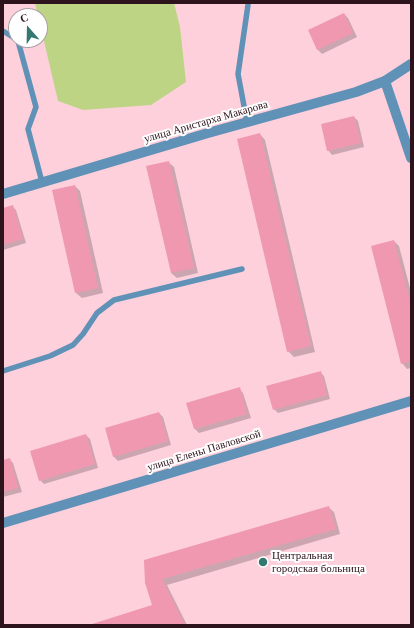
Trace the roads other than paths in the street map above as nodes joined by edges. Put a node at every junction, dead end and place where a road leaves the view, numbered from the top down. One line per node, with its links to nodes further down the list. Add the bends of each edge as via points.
1 (248, 6): 5 (lane, via 238,74)
2 (20, 48): 7 (lane, via 36,107 28,129)
3 (411, 64): 4 (street, улица Аристарха Макарова)
4 (384, 81): 5 (street, улица Аристарха Макарова, via 356,92); 6 (street)
5 (247, 122): 7 (street, улица Аристарха Макарова)
6 (411, 158)
7 (42, 182): 8 (street, улица Аристарха Макарова)
8 (3, 194)
9 (242, 268): 10 (lane, via 114,300 97,313 73,345 50,356)
10 (3, 370)
11 (411, 401): 12 (street, улица Елены Павловской)
12 (3, 523)

